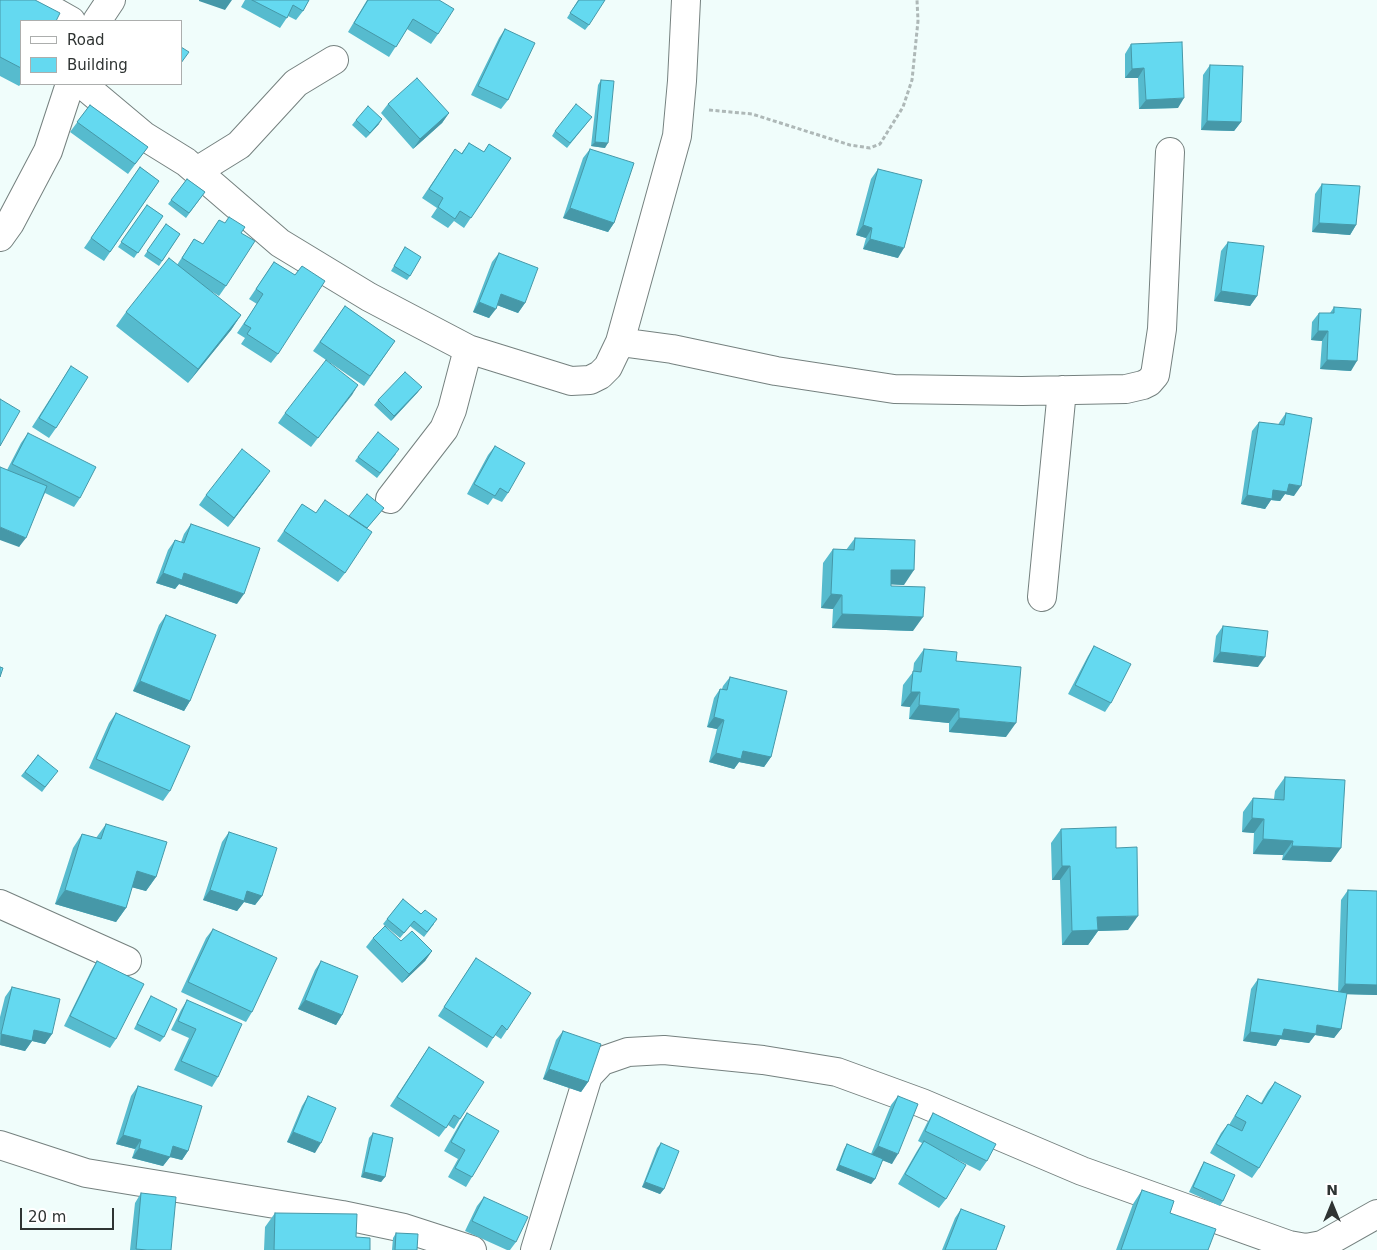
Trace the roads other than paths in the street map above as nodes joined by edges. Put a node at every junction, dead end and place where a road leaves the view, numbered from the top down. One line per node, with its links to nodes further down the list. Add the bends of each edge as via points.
1 (34, 0): 4 (street)
2 (111, 0): 5 (street)
3 (686, 0): 12 (street, via 677,136)
4 (68, 20)
5 (98, 20)
6 (334, 60): 10 (street, via 296,83 239,145)
7 (70, 85): 11 (street, via 48,151)
8 (83, 85): 10 (street, via 144,136)
9 (1170, 152): 14 (street, via 1162,328 1155,374 1136,388)
10 (197, 171): 13 (street, via 280,243 369,297)
11 (0, 237)
12 (620, 342): 13 (street, via 608,367 600,375 580,381 552,376); 14 (street, via 672,349 776,372 894,389)
13 (468, 349): 15 (street, via 444,429)
14 (1062, 390): 16 (street)
15 (390, 499)
16 (1042, 598)
17 (0, 904): 18 (street)
18 (127, 961)
19 (0, 1145): 21 (street, via 86,1173 342,1215 404,1228)
20 (1377, 1214): 22 (street, via 1322,1244 1306,1248 1289,1245 1082,1170 922,1103 837,1072 763,1060 664,1050 628,1052 602,1061 588,1076)
21 (472, 1250)
22 (535, 1250)

